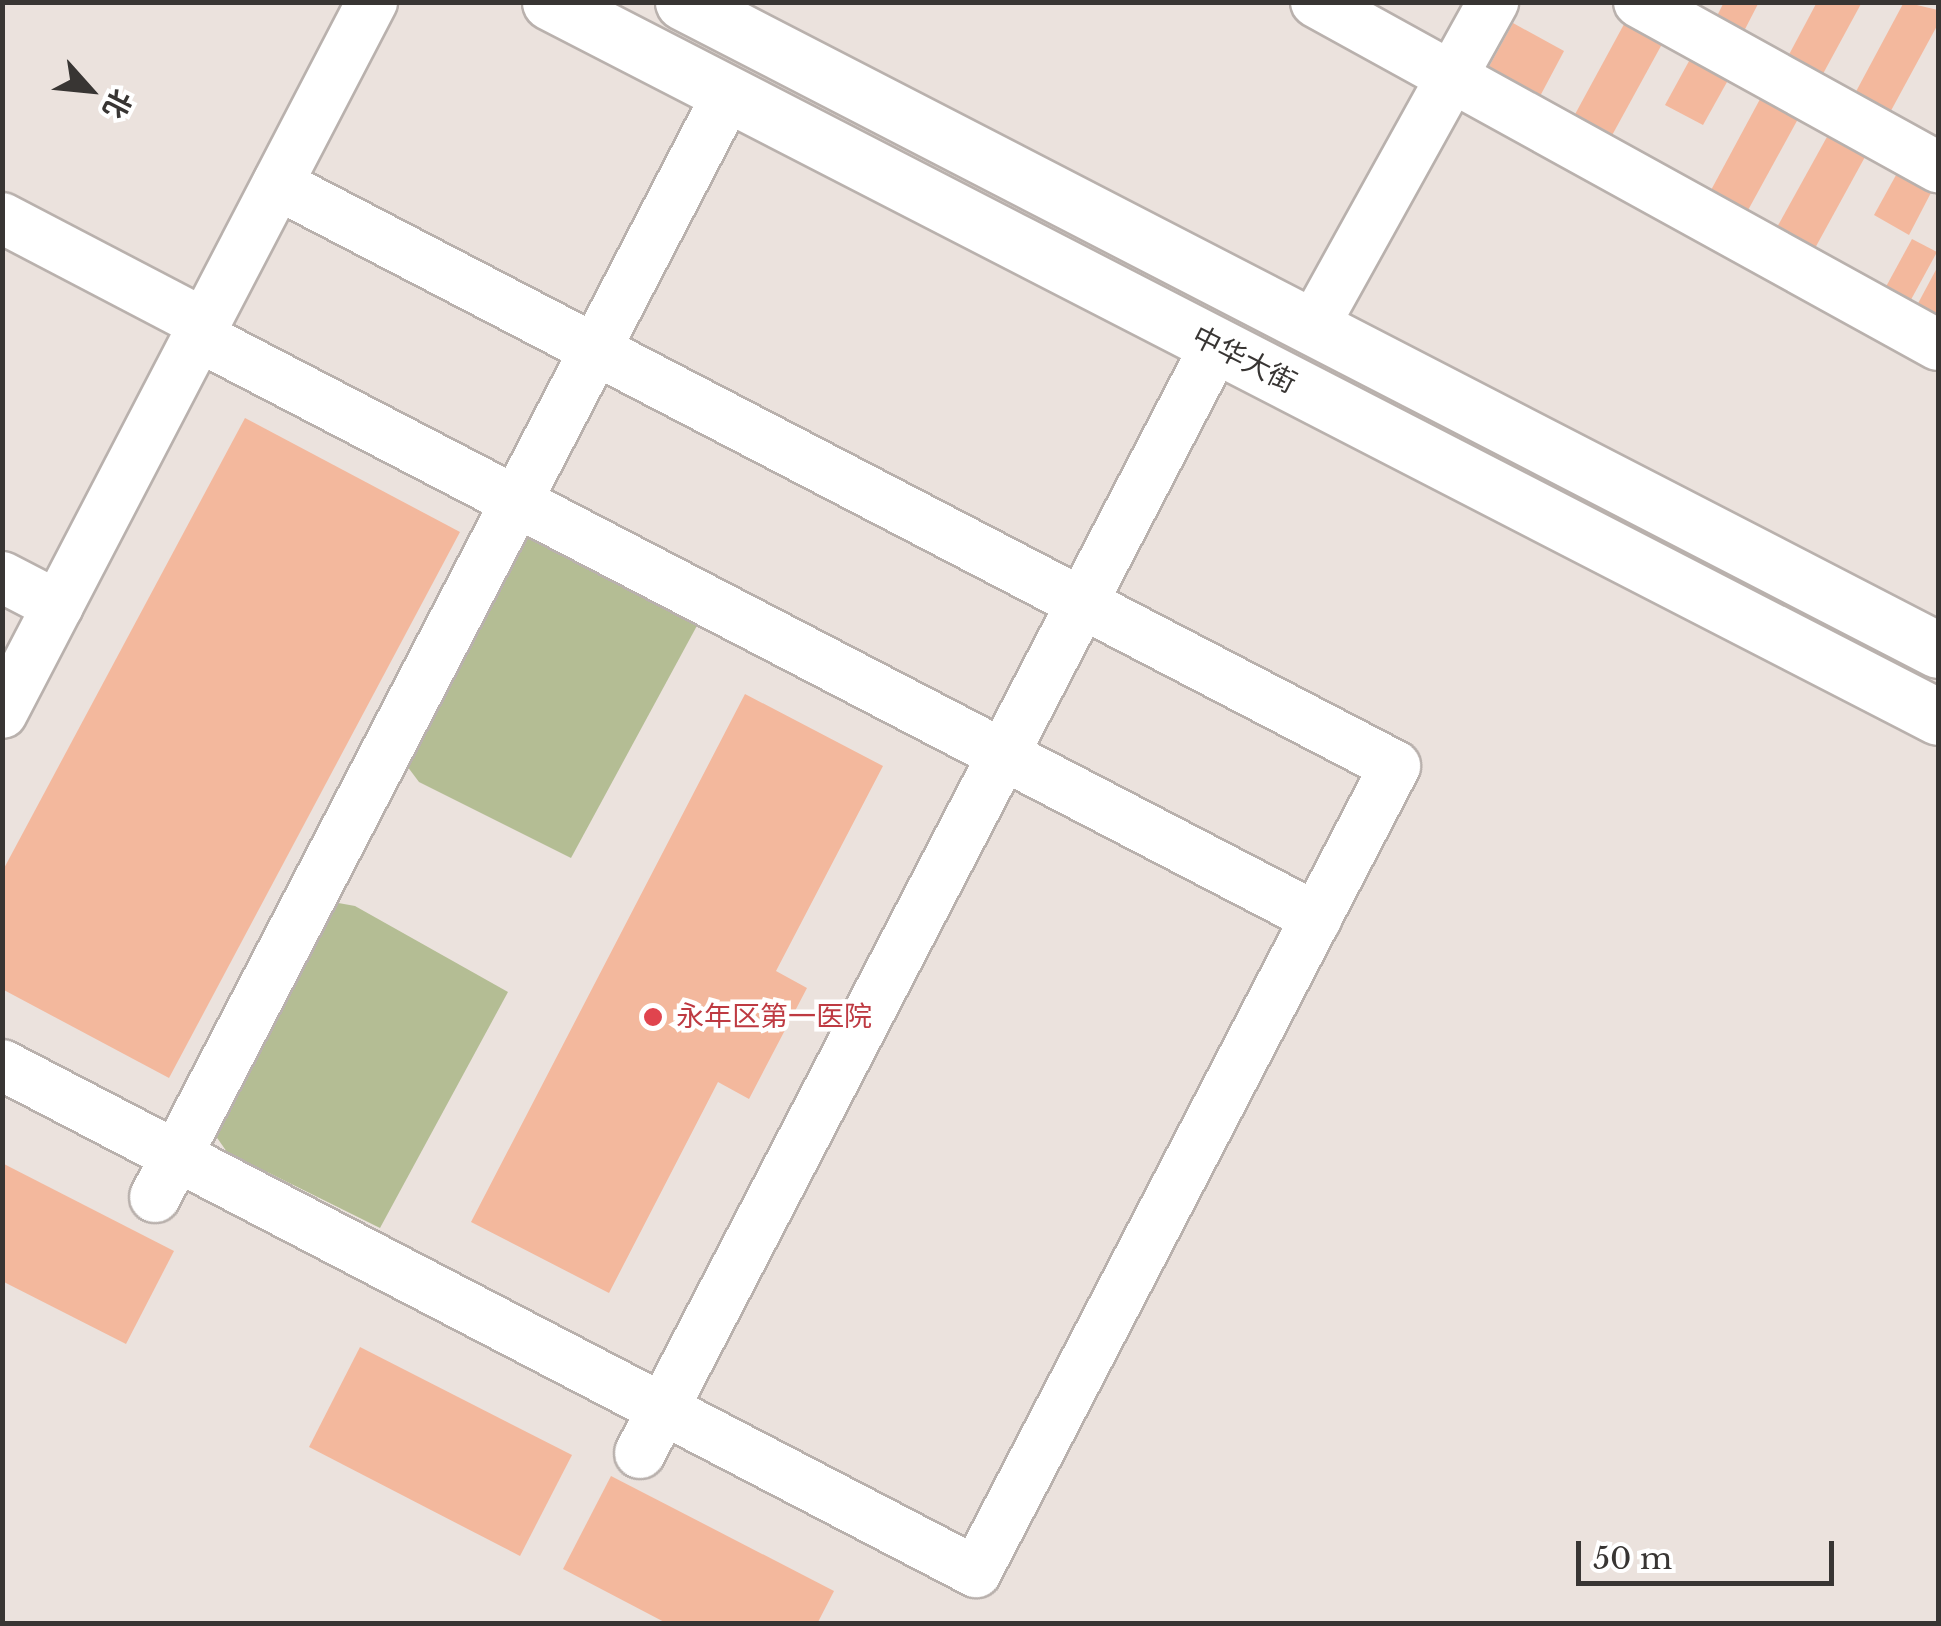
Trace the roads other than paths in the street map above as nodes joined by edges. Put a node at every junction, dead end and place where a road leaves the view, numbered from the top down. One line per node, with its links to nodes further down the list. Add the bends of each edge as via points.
1 (372, 2): 10 (street)
2 (550, 2): 8 (highway, 中华大街)
3 (684, 2): 12 (highway)
4 (1316, 2): 7 (street)
5 (1493, 2): 7 (street)
6 (1639, 2): 9 (street)
7 (1452, 76): 12 (street); 15 (street)
8 (728, 94): 14 (highway, 中华大街); 16 (street)
9 (1938, 167)
10 (277, 184): 13 (street); 16 (street)
11 (2, 218): 13 (street)
12 (1313, 326): 21 (highway)
13 (202, 330): 17 (street); 20 (street)
14 (1216, 345): 19 (street); 23 (highway, 中华大街)
15 (1938, 345)
16 (595, 350): 17 (street); 19 (street)
17 (517, 502): 24 (street); 27 (street)
18 (2, 577): 20 (street)
19 (1082, 603): 24 (street); 25 (street, via 1395,766)
20 (58, 606): 22 (street)
21 (1938, 650)
22 (4, 706)
23 (1938, 716)
24 (1003, 755): 25 (street); 28 (street)
25 (1317, 918): 28 (street, via 976,1572)
26 (2, 1066): 27 (street)
27 (166, 1177): 28 (street)
28 (663, 1409): 29 (street)
29 (640, 1453)

